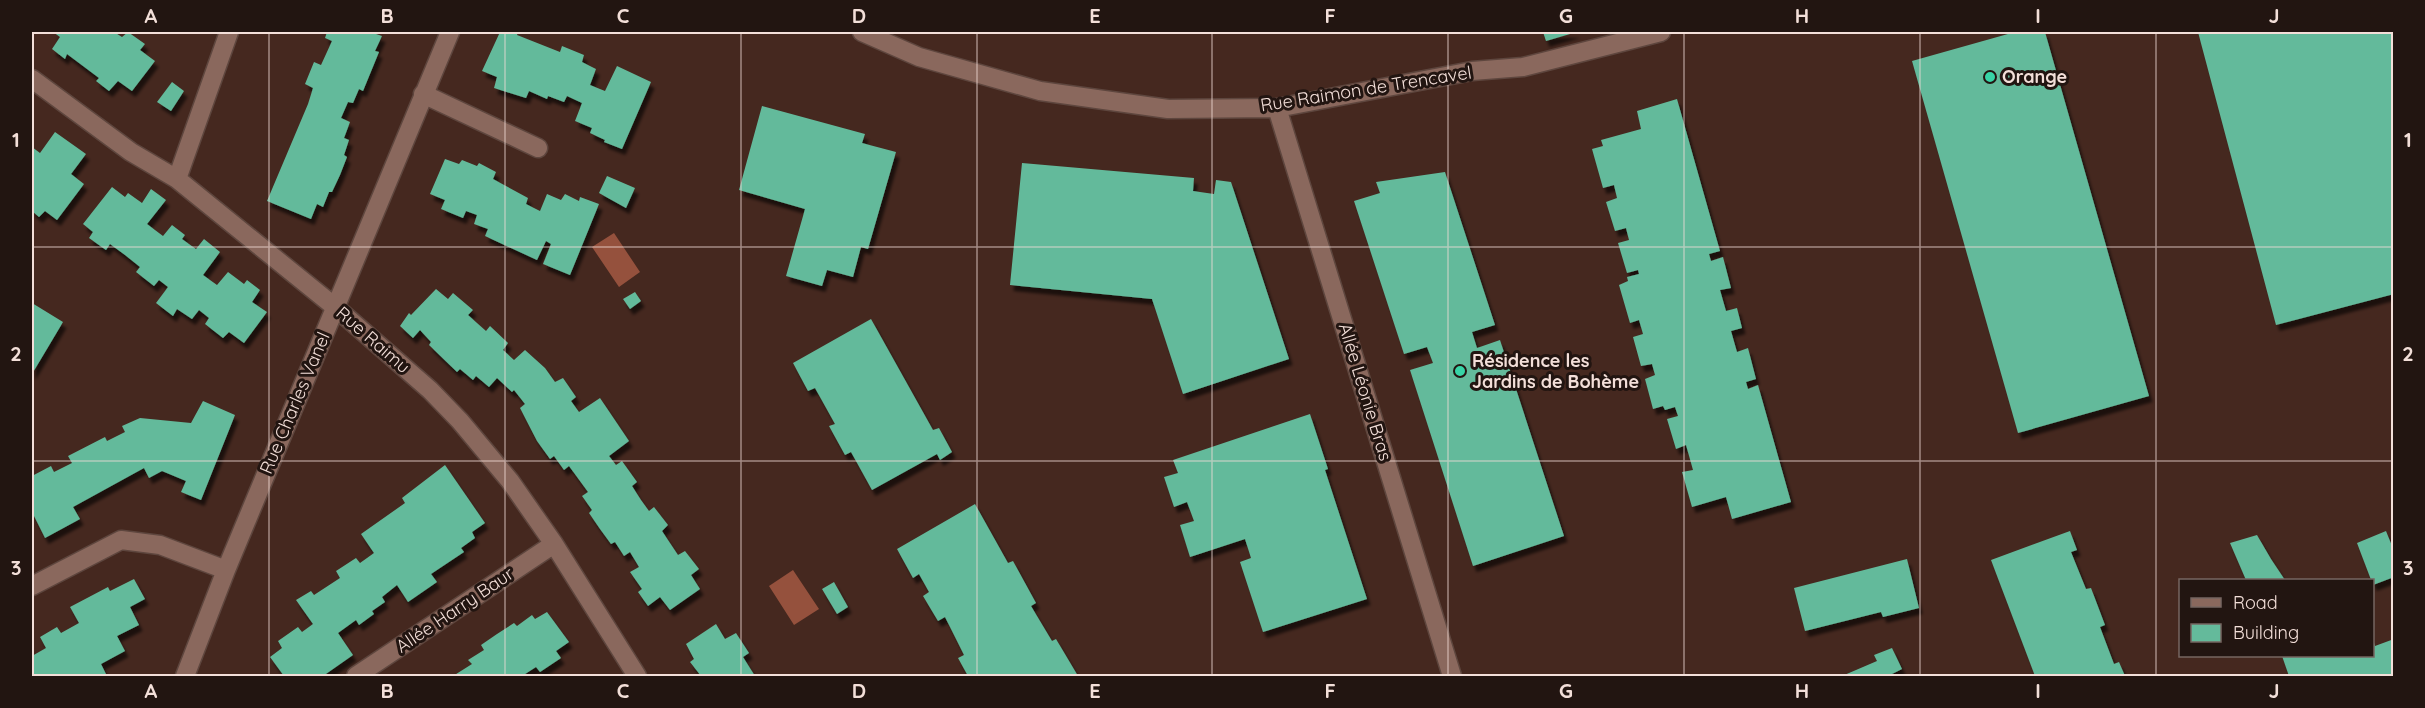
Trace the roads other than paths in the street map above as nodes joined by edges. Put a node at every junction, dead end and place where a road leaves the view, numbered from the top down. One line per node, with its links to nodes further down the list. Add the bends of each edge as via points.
1 (229, 32): 9 (street)
2 (450, 32): 6 (street, Rue Charles Vanel)
3 (862, 32): 7 (street, Rue Raimon de Trencavel, via 918,57 1040,91 1168,109)
4 (1662, 32): 7 (street, Rue Raimon de Trencavel, via 1523,67 1472,71)
5 (32, 79): 9 (street, Rue Raimu, via 131,152)
6 (423, 94): 8 (street); 10 (street, Rue Charles Vanel)
7 (1277, 108): 17 (street, Allée Léonie Bras)
8 (538, 148)
9 (177, 179): 10 (street, Rue Raimu)
10 (335, 307): 11 (street, Rue Raimu, via 460,421 510,481); 12 (street, Rue Charles Vanel)
11 (554, 544): 15 (street, Allée Harry Baur); 16 (street, Rue Raimu)
12 (226, 570): 13 (street, via 160,545 121,540); 14 (street, Rue Charles Vanel)
13 (32, 586)
14 (185, 676)
15 (356, 676)
16 (637, 676)
17 (1452, 676)

